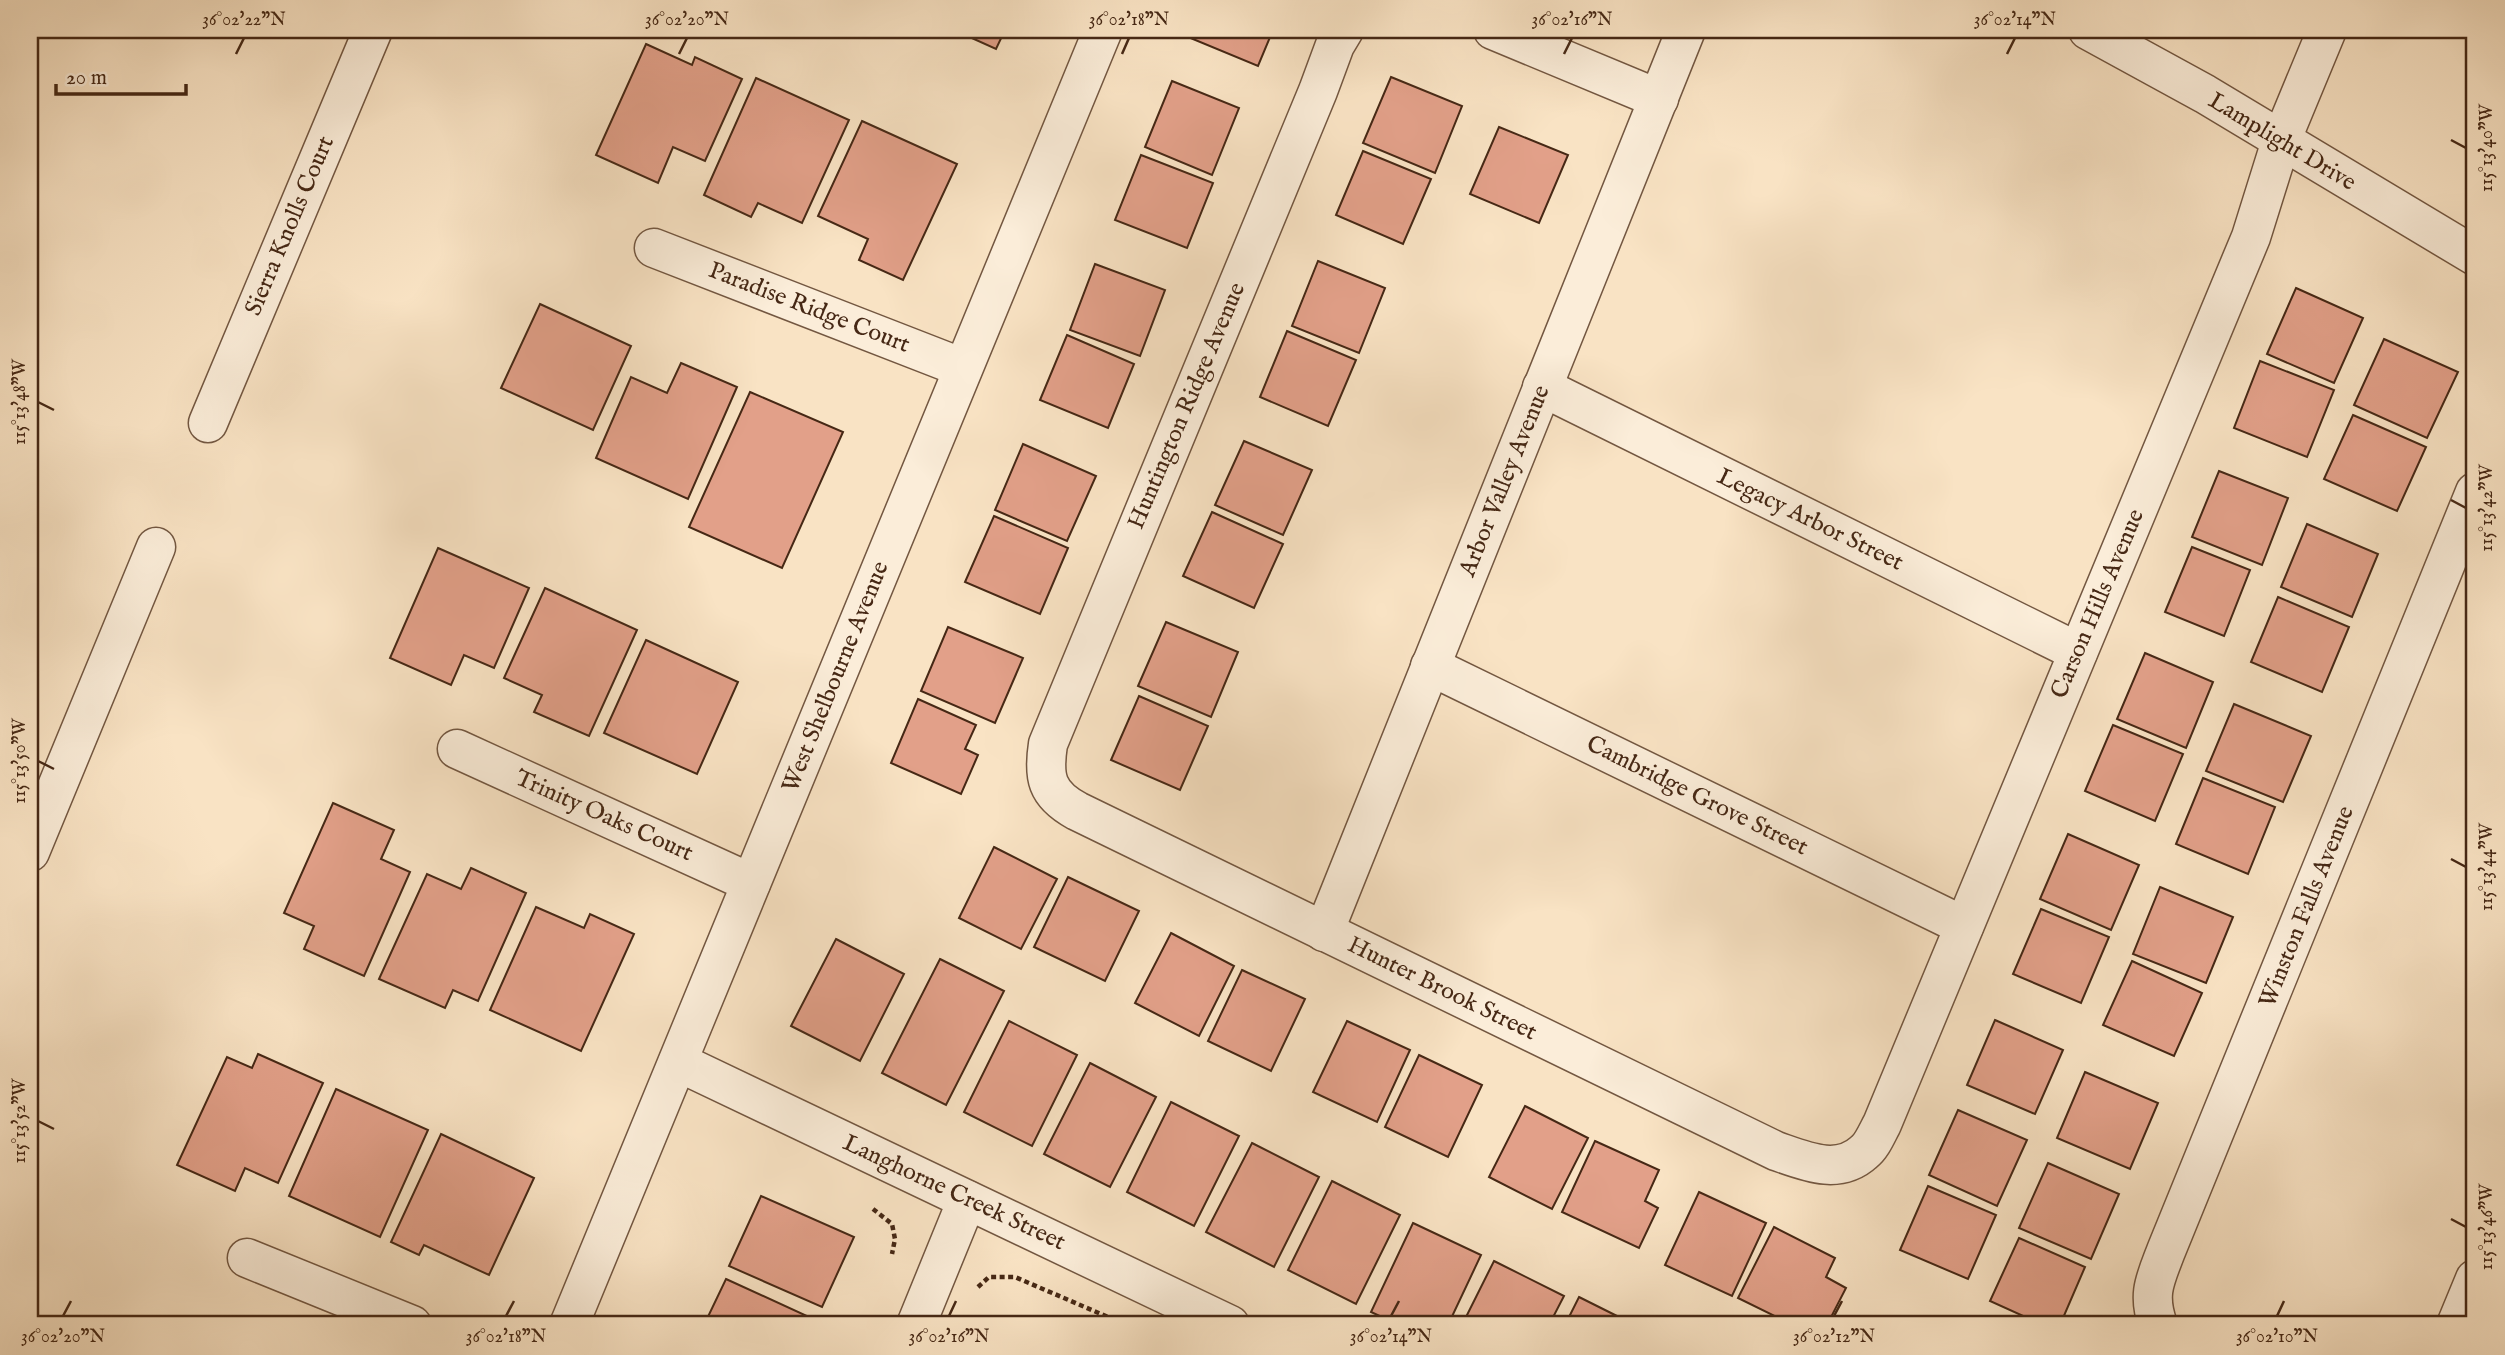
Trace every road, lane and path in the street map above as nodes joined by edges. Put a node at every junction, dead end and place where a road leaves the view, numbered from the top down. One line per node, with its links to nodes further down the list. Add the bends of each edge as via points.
1 (373, 30): 14 (street, Sierra Knolls Court)
2 (1103, 30): 12 (street, West Shelbourne Avenue)
3 (1344, 30): 20 (street, Huntington Ridge Avenue, via 1048,744 1045,768)
4 (1493, 30): 8 (street)
5 (1686, 30): 8 (street, Arbor Valley Avenue)
6 (2088, 30): 9 (street, Lamplight Drive)
7 (2327, 30): 9 (street, Carson Hills Avenue)
8 (1659, 99): 13 (street, Arbor Valley Avenue)
9 (2281, 141): 11 (street, Lamplight Drive); 17 (street, Carson Hills Avenue, via 2251,237)
10 (654, 248): 12 (street, Paradise Ridge Court)
11 (2475, 256)
12 (963, 368): 22 (street, West Shelbourne Avenue)
13 (1542, 387): 17 (street, Legacy Arbor Street); 18 (street, Arbor Valley Avenue)
14 (208, 423)
15 (2475, 492): 38 (street, Winston Falls Avenue, via 2162,1261 2151,1303)
16 (156, 547): 21 (street)
17 (2078, 652): 23 (street, Carson Hills Avenue)
18 (1430, 666): 23 (street, Cambridge Grove Street); 24 (street, Arbor Valley Avenue)
19 (457, 749): 22 (street, Trinity Oaks Court)
20 (1049, 786): 24 (street, Hunter Brook Street, via 1059,802)
21 (30, 852)
22 (751, 883): 25 (street, West Shelbourne Avenue)
23 (1964, 926): 26 (street, Carson Hills Avenue, via 1882,1125 1866,1152)
24 (1324, 932): 26 (street, Hunter Brook Street, via 1776,1151 1825,1166)
25 (678, 1062): 27 (street, Langhorne Creek Street); 35 (street, West Shelbourne Avenue)
26 (1847, 1164)
27 (967, 1200): 36 (street); 37 (street, Langhorne Creek Street)
28 (873, 1209): 29 (path, via 892,1224)
29 (892, 1254)
30 (247, 1258): 34 (street)
31 (2475, 1279): 39 (street)
32 (972, 1292): 33 (path, via 989,1277 1015,1277)
33 (1116, 1320)
34 (412, 1325)
35 (569, 1325)
36 (916, 1325)
37 (1230, 1325)
38 (2158, 1325)
39 (2456, 1325)

